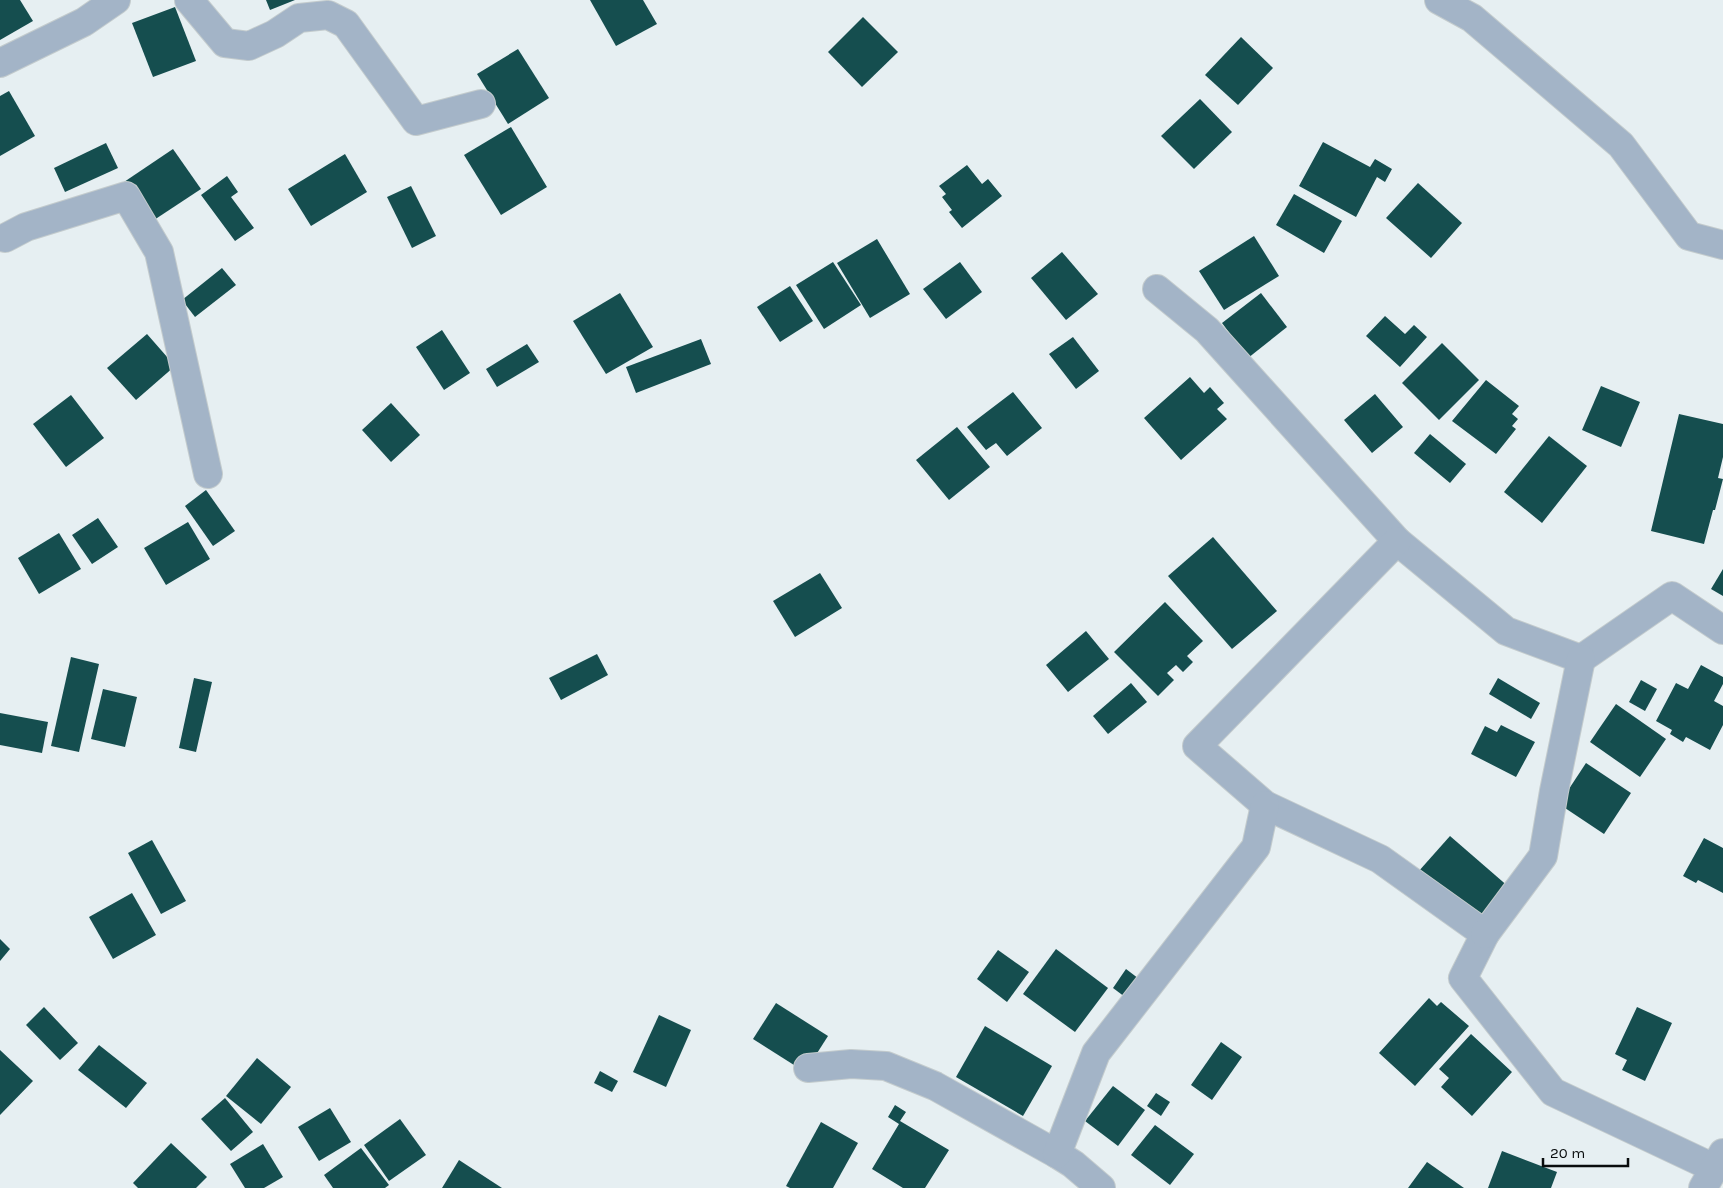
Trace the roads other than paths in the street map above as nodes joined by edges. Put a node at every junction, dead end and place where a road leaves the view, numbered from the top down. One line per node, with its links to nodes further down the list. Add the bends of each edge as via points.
1 (116, 0): 4 (street, via 84,22)
2 (189, 0): 5 (street, via 225,43 249,46 299,18 328,15 346,24 416,120)
3 (1439, 0): 7 (street, via 1472,18 1621,145 1689,236)
4 (0, 63)
5 (481, 104)
6 (2, 237): 9 (street, via 126,196 159,252)
7 (1723, 245)
8 (1157, 289): 10 (street, via 1207,330)
9 (208, 474)
10 (1397, 541): 12 (street, via 1506,631); 13 (street, via 1197,746)
11 (1723, 630): 12 (street, via 1672,596)
12 (1581, 659): 14 (street, via 1543,856)
13 (1265, 805): 14 (street, via 1380,859); 16 (street, via 1256,848 1096,1053)
14 (1485, 934): 17 (street, via 1463,978 1553,1092)
15 (808, 1068): 16 (street, via 851,1064 886,1066 934,1086)
16 (1057, 1154): 18 (street)
17 (1713, 1170)
18 (1101, 1188)

